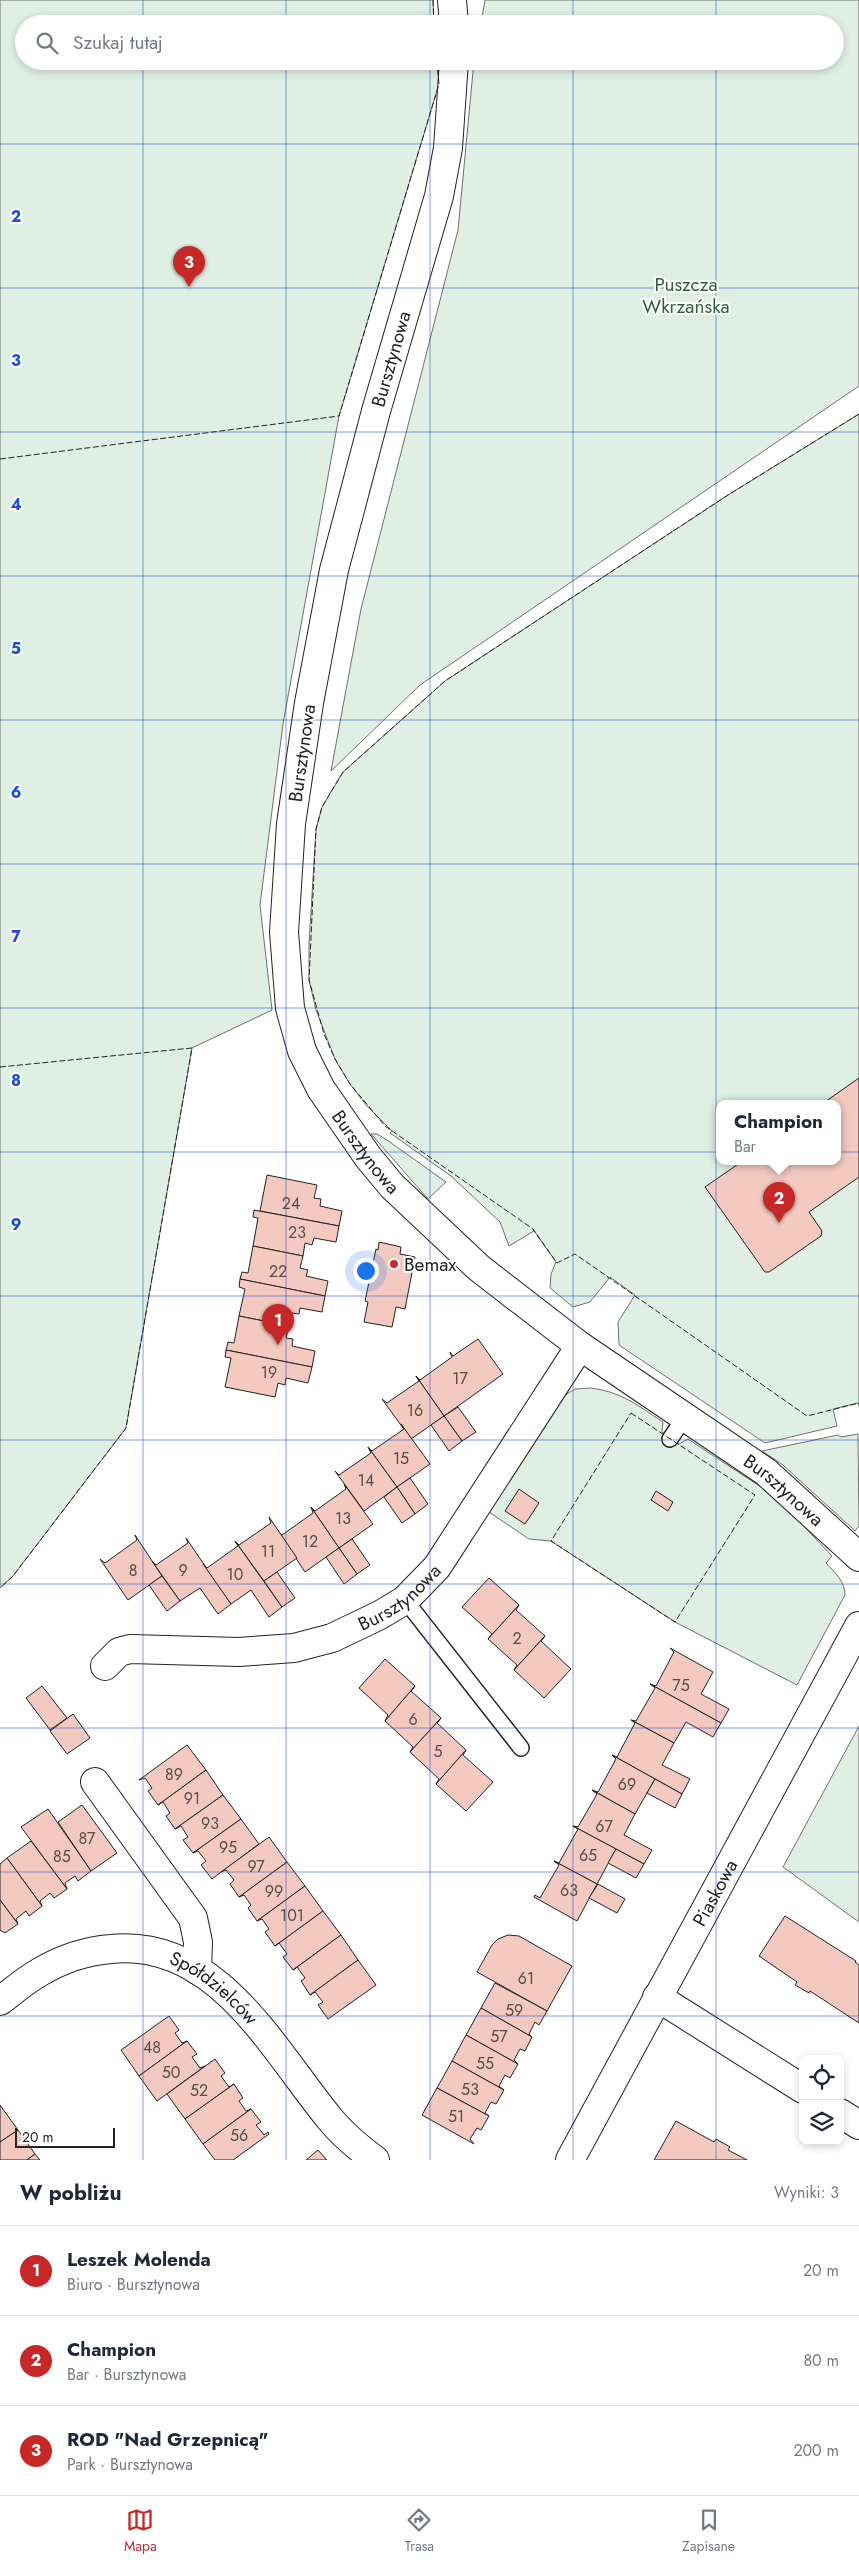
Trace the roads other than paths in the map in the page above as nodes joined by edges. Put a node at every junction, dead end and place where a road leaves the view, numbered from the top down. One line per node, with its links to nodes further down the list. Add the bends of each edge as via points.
1 (452, 0): 2 (street)
2 (453, 15)
3 (453, 70): 4 (street, Bursztynowa, via 448,148 439,196 376,411 334,570 309,703 292,824 284,932 290,1008 302,1051 321,1089 349,1132 392,1186 479,1268)
4 (580, 1346): 5 (street, Bursztynowa, via 678,1428 766,1472); 6 (street, Bursztynowa, via 437,1567)
5 (859, 1557)
6 (405, 1600): 8 (street, Bursztynowa, via 332,1638 294,1648 239,1652 130,1649 119,1652); 9 (lane)
7 (859, 1626): 12 (street, Piaskowa)
8 (105, 1666)
9 (521, 1748)
10 (95, 1782): 11 (street, via 193,1918 198,1942)
11 (197, 1970): 13 (street, Spółdzielców, via 164,1954 127,1947 86,1952 40,1971); 17 (street, Spółdzielców, via 222,1987 248,2014 331,2121)
12 (657, 1997): 14 (street); 18 (street, Piaskowa)
13 (0, 2001)
14 (799, 2086)
15 (844, 2115): 16 (street)
16 (859, 2124)
17 (375, 2160)
18 (570, 2160)

